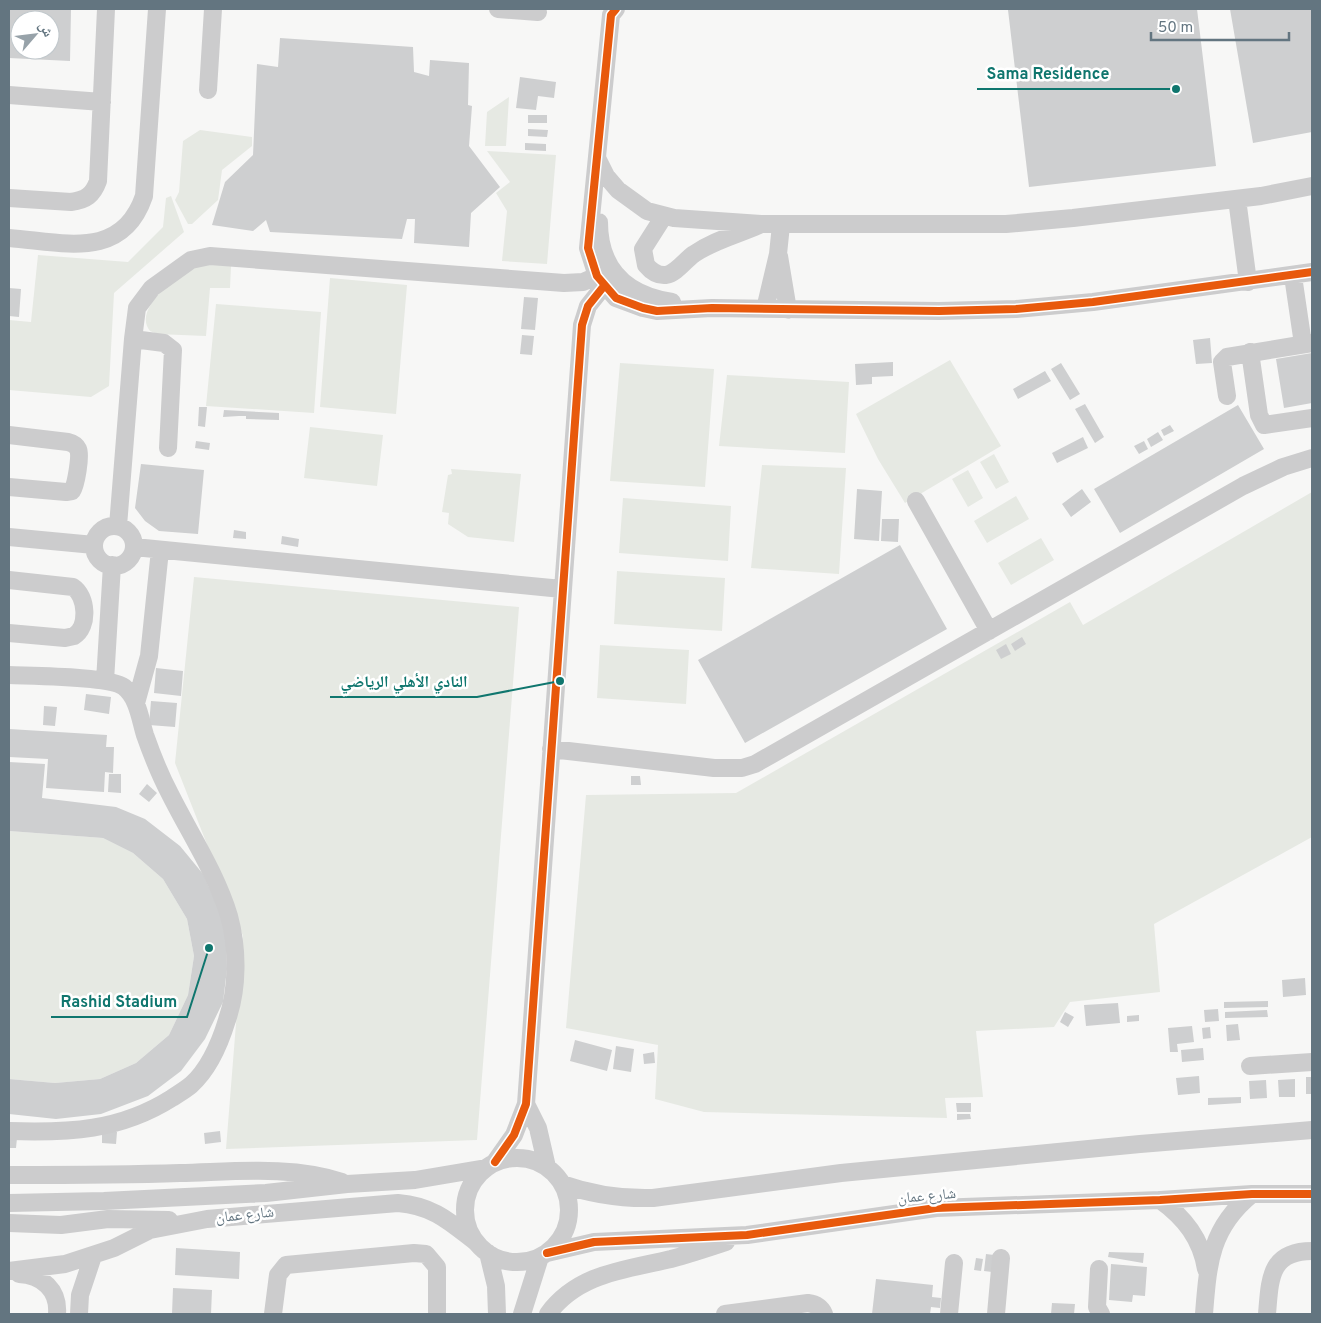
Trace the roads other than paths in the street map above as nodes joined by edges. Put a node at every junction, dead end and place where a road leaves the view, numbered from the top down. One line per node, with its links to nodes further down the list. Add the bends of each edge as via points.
1 (106, 9): 9 (street)
2 (157, 9): 18 (street, via 144,196 138,213 114,238 97,243)
3 (212, 9): 7 (street)
4 (498, 9): 6 (street)
5 (611, 11): 10 (street)
6 (538, 12)
7 (208, 90)
8 (9, 94): 9 (street)
9 (102, 102): 13 (street, via 95,191 81,201 72,202)
10 (598, 160): 11 (street); 15 (street, via 618,190 640,206)
11 (595, 184): 22 (street, via 588,248); 24 (street, via 600,243 609,265 624,284 646,296)
12 (1312, 186): 14 (street)
13 (10, 199)
14 (1237, 199): 17 (street, via 1006,224); 23 (street)
15 (664, 216): 16 (street); 16 (street, via 643,249 646,265 658,274 667,275 708,245)
16 (761, 224): 17 (street)
17 (781, 225): 19 (street)
18 (9, 238)
19 (778, 254): 25 (street); 26 (street)
20 (1312, 272): 21 (street)
21 (1293, 276): 23 (street); 28 (street)
22 (600, 281): 24 (street, via 616,298 643,308 670,311); 27 (street, via 569,283 204,256 186,264 146,294 137,308); 44 (street, via 582,325)
23 (1248, 282): 26 (street, via 1016,309)
24 (712, 308): 25 (street)
25 (766, 309): 26 (street)
26 (788, 310)
27 (132, 339): 33 (street, via 164,342 173,350); 37 (street)
28 (1308, 344): 29 (street)
29 (1250, 352): 30 (street, via 1230,355 1222,362); 31 (street, via 1259,415 1264,425)
30 (1227, 396)
31 (1312, 418)
32 (9, 435): 35 (street, via 72,443 79,453 76,485 72,491)
33 (168, 448)
34 (1312, 458): 45 (street, via 1283,467 1243,486)
35 (9, 487)
36 (916, 501): 45 (street)
37 (118, 526): 39 (street, via 102,530); 40 (street, via 130,534)
38 (9, 537): 39 (street)
39 (94, 545): 42 (street, via 103,562)
40 (134, 547): 41 (street); 42 (street, via 126,561)
41 (160, 550): 44 (street); 49 (street, via 149,656)
42 (112, 565): 48 (street)
43 (9, 580): 46 (street, via 68,585 81,593 84,603 82,626 74,636)
44 (562, 589): 50 (street)
45 (989, 631): 50 (street, via 755,764 742,768 714,768)
46 (9, 633)
47 (9, 675): 48 (street)
48 (105, 681): 49 (street, via 124,686)
49 (136, 704): 55 (street, via 156,763 219,886 229,917 235,982 231,1010 222,1038 191,1086 160,1105 127,1120 92,1129 56,1133)
50 (551, 750): 53 (street)
51 (1312, 1062): 52 (street)
52 (1250, 1066)
53 (526, 1104): 56 (street, via 514,1135); 57 (street, via 538,1128)
54 (1312, 1130): 60 (street, via 909,1166 653,1198 605,1196)
55 (9, 1131)
56 (490, 1165): 57 (street, via 508,1158 522,1158); 59 (street, شارع عمان, via 424,1179); 68 (street, via 469,1190 466,1204 470,1231)
57 (547, 1168): 60 (street)
58 (9, 1175): 59 (street, via 289,1172 324,1176)
59 (347, 1184): 64 (street, شارع عمان, via 266,1194)
60 (562, 1184): 70 (street, via 569,1209 568,1221 560,1239)
61 (1252, 1194): 62 (street, شارع عمان); 63 (street, شارع عمان); 76 (street, via 1224,1223 1213,1247)
62 (1312, 1194)
63 (1160, 1200): 67 (street, شارع عمان, via 936,1208); 76 (street, via 1192,1231)
64 (9, 1203)
65 (207, 1220): 66 (street, via 108,1219 62,1225); 68 (street, شارع عمان, via 398,1203 418,1205 433,1211); 71 (street, شارع عمان, via 150,1230)
66 (9, 1223)
67 (747, 1235): 70 (street, شارع عمان, via 613,1240); 84 (street, via 680,1256 599,1275 569,1292)
68 (482, 1248): 70 (street, via 508,1261 519,1262); 82 (street, via 496,1286)
69 (1312, 1251): 91 (street, via 1290,1254 1278,1261 1273,1272)
70 (544, 1255): 83 (street)
71 (93, 1256): 75 (street, شارع عمان, via 65,1264); 79 (street, via 80,1295)
72 (1001, 1258): 88 (street)
73 (954, 1263): 87 (street)
74 (1099, 1269): 89 (street, via 1097,1307)
75 (9, 1272): 78 (street, via 45,1281 53,1294)
76 (1207, 1272): 90 (street)
77 (770, 1312): 85 (street); 86 (street, via 808,1303 816,1304)
78 (57, 1314)
79 (79, 1314)
80 (274, 1314): 81 (street, via 278,1275 286,1264 414,1253 426,1254 437,1267)
81 (437, 1314)
82 (497, 1314)
83 (522, 1314)
84 (548, 1314)
85 (725, 1314)
86 (824, 1314)
87 (949, 1314)
88 (996, 1314)
89 (1101, 1314)
90 (1204, 1314)
91 (1267, 1314)

